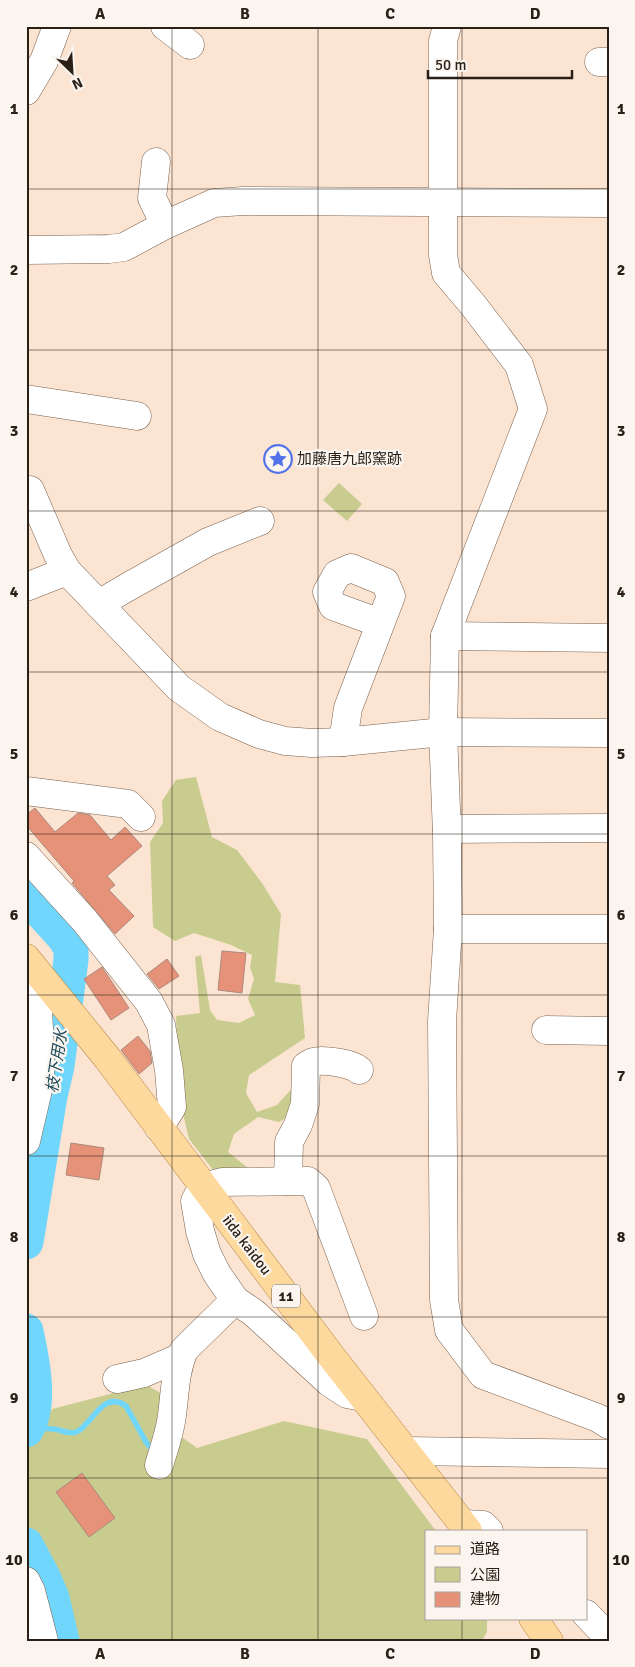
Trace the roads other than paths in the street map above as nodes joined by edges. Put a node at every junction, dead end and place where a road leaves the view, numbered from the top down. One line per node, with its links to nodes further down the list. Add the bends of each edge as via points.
1 (57, 26): 5 (street, via 44,61)
2 (165, 26): 4 (street)
3 (447, 26): 7 (street, via 443,41)
4 (190, 45)
5 (26, 91)
6 (156, 162): 9 (street, via 152,198)
7 (444, 201): 8 (street); 9 (street, via 214,203); 19 (street, via 446,273 519,365 533,409)
8 (609, 203)
9 (165, 225): 10 (street, via 124,247)
10 (26, 250)
11 (26, 399): 12 (street)
12 (137, 416)
13 (28, 485): 15 (street)
14 (260, 521): 17 (street, via 208,542)
15 (66, 571): 16 (street); 17 (street)
16 (26, 587)
17 (99, 604): 23 (street, via 179,688 220,718 285,741)
18 (380, 623): 23 (street, via 348,708)
19 (445, 636): 20 (street); 21 (street)
20 (609, 638)
21 (443, 732): 22 (street); 23 (street); 26 (street)
22 (609, 733)
23 (343, 742)
24 (26, 792): 25 (street, via 128,804)
25 (141, 817)
26 (447, 828): 27 (street); 29 (street)
27 (609, 828)
28 (26, 856): 35 (street, via 85,921 150,1002 161,1025 172,1107)
29 (448, 929): 30 (street); 44 (street, via 442,1031 444,1300 449,1330 483,1375)
30 (609, 929)
31 (31, 975): 35 (main road, iida kaidou / 11, via 108,1059); 36 (street, via 38,1010 40,1081)
32 (546, 1030): 33 (street)
33 (609, 1032)
34 (359, 1070): 37 (street, via 345,1063 313,1062 306,1066 305,1104 289,1142)
35 (159, 1128): 38 (main road, iida kaidou / 11)
36 (26, 1140)
37 (288, 1181): 38 (street, via 222,1182); 40 (street, via 308,1181 316,1188)
38 (204, 1187): 39 (street, via 195,1201 200,1231 217,1274); 43 (main road, iida kaidou / 11)
39 (235, 1300): 41 (street, via 184,1350); 43 (street, via 254,1313 329,1382 347,1394)
40 (364, 1316)
41 (181, 1357): 42 (street, via 144,1373); 47 (street, via 174,1384 172,1417)
42 (117, 1379)
43 (363, 1397): 45 (main road, iida kaidou / 11)
44 (609, 1425)
45 (406, 1451): 46 (street); 48 (main road, iida kaidou / 11)
46 (609, 1454)
47 (161, 1459)
48 (465, 1527): 49 (street, via 483,1525)
49 (488, 1530)
50 (26, 1581): 54 (street)
51 (588, 1616): 53 (street)
52 (534, 1620): 55 (main road)
53 (609, 1638)
54 (44, 1641)
55 (549, 1641)

